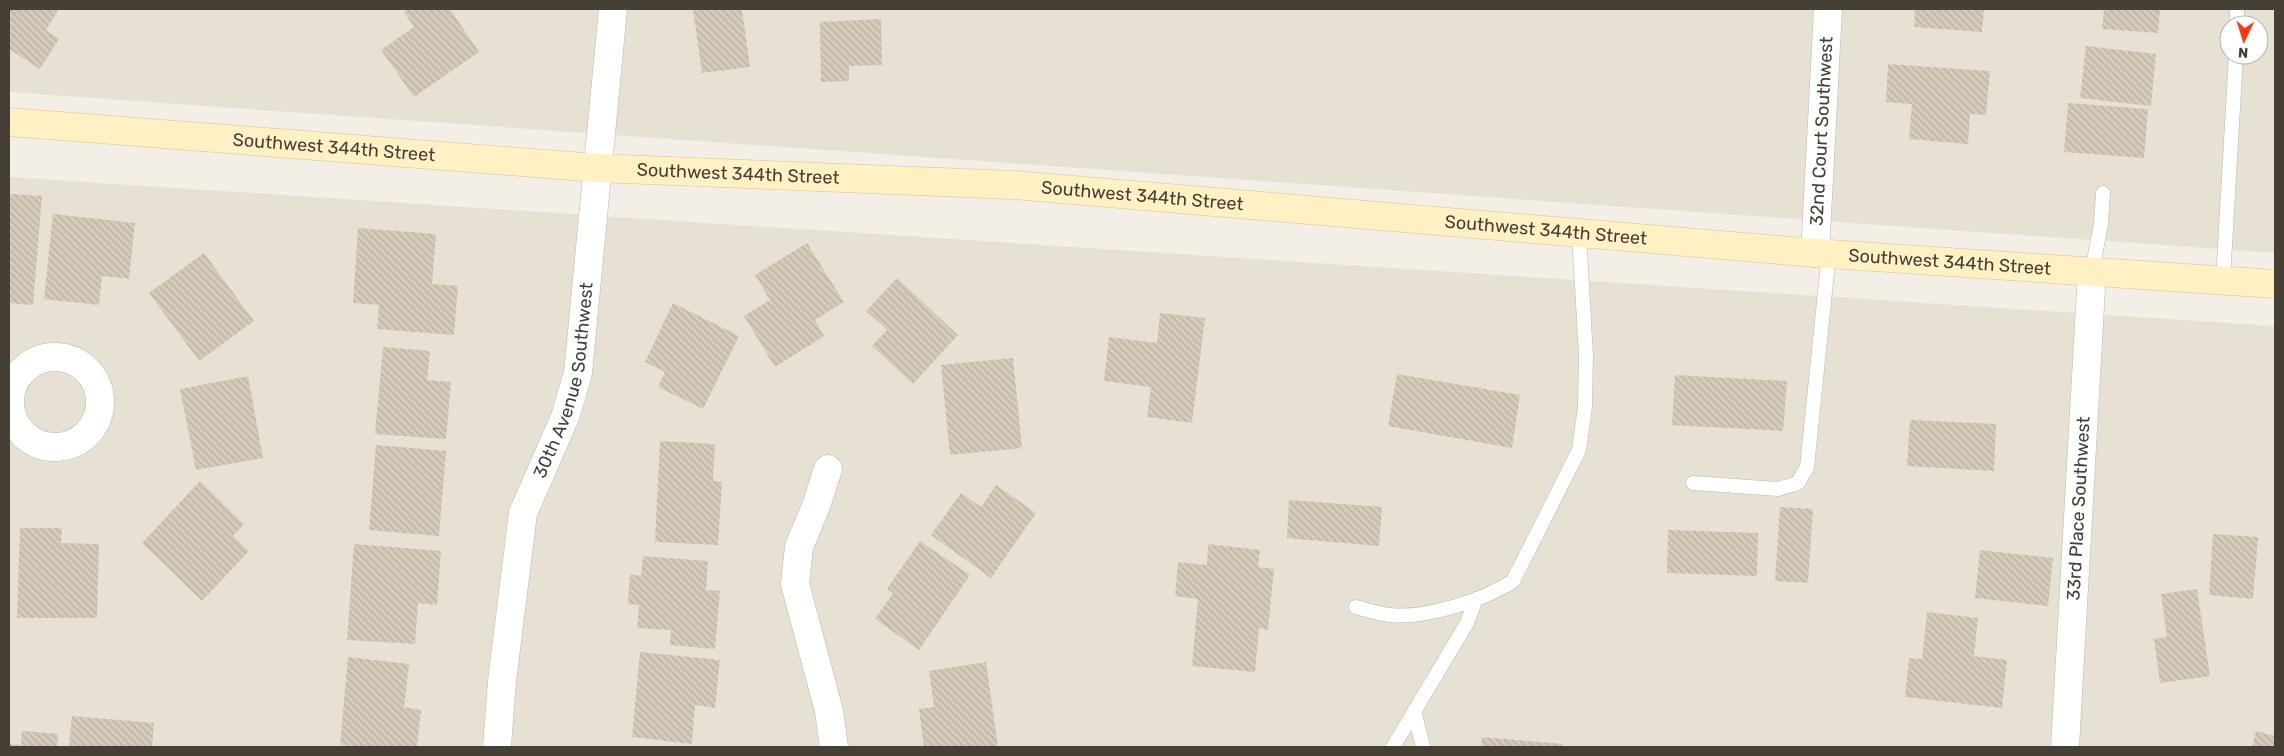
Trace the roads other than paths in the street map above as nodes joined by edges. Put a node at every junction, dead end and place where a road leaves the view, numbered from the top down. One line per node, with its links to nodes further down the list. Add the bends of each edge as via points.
1 (613, 9): 5 (street, 30th Avenue Southwest)
2 (1828, 9): 8 (street, 32nd Court Southwest)
3 (2235, 65): 10 (lane)
4 (9, 122): 5 (street, Southwest 344th Street)
5 (597, 168): 7 (street, Southwest 344th Street, via 1014,185); 17 (street, 30th Avenue Southwest, via 578,373 565,417 523,513)
6 (2103, 193): 9 (lane)
7 (1579, 233): 8 (street, Southwest 344th Street); 14 (lane, via 1586,356 1579,450 1513,582)
8 (1822, 253): 9 (street, Southwest 344th Street); 13 (lane, via 1807,467 1798,483 1778,489)
9 (2092, 271): 10 (street, Southwest 344th Street); 21 (street, 33rd Place Southwest)
10 (2223, 280): 11 (street, Southwest 344th Street)
11 (2275, 284)
12 (828, 469): 18 (street, via 798,547 796,584 829,711)
13 (1693, 483)
14 (1476, 600): 15 (lane, via 1406,615); 16 (lane, via 1467,623)
15 (1356, 607)
16 (1414, 711): 19 (lane); 20 (lane)
17 (497, 747)
18 (834, 747)
19 (1393, 747)
20 (1423, 747)
21 (2065, 747)

